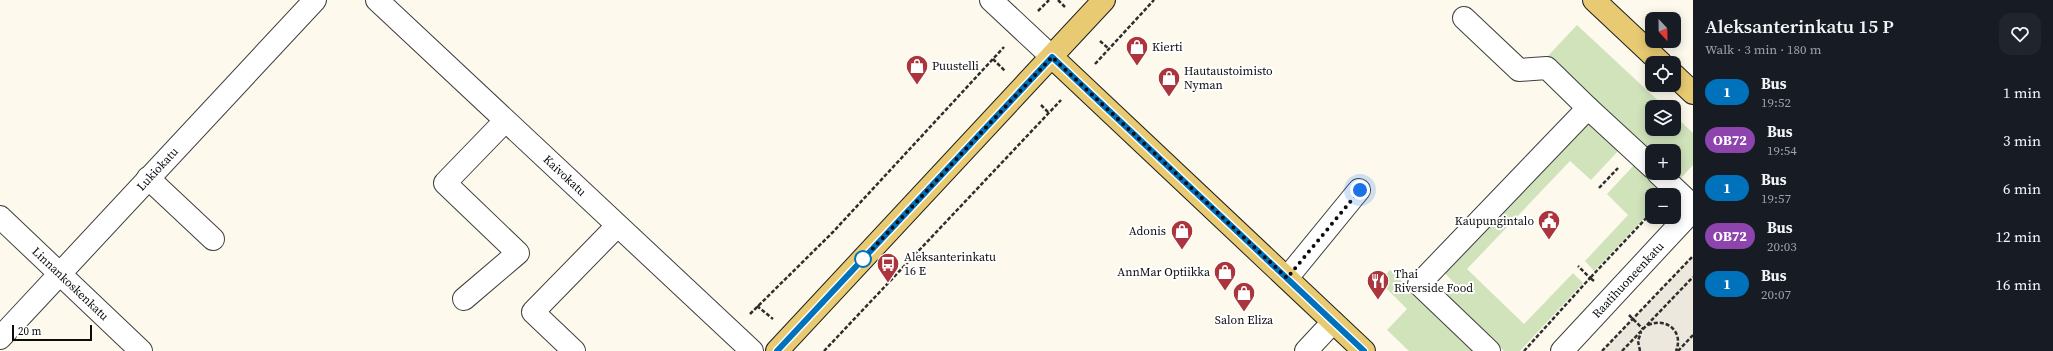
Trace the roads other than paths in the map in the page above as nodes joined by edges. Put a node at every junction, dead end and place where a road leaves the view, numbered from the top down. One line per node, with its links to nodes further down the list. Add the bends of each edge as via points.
1 (315, 0): 14 (street, Lukiokatu)
2 (377, 0): 12 (street, Kaivokatu)
3 (992, 0): 8 (street)
4 (1104, 0): 8 (main road)
5 (1594, 0): 7 (main road)
6 (1464, 18): 11 (street, via 1519,70 1547,68)
7 (1654, 56)
8 (1052, 57): 23 (main road); 30 (main road)
9 (1681, 82): 10 (main road)
10 (1693, 93)
11 (1588, 108): 13 (street); 33 (street, via 1419,284)
12 (505, 121): 20 (street, Kaivokatu); 24 (street, via 446,182 518,253)
13 (1645, 161)
14 (148, 178): 21 (street); 22 (street, Lukiokatu)
15 (1665, 180): 17 (street)
16 (1360, 190): 23 (street)
17 (1693, 206)
18 (1693, 210): 34 (street, Raatihuoneenkatu)
19 (0, 217): 22 (street, Linnankoskenkatu)
20 (617, 226): 28 (street, via 533,312); 29 (street, Kaivokatu)
21 (213, 239)
22 (60, 273): 26 (street, Lukiokatu); 27 (street, Linnankoskenkatu)
23 (1287, 278): 25 (main road)
24 (464, 299)
25 (1333, 322): 31 (street); 32 (main road)
26 (0, 338)
27 (141, 351)
28 (574, 351)
29 (752, 351)
30 (777, 351)
31 (1306, 351)
32 (1364, 351)
33 (1489, 351)
34 (1562, 351)

